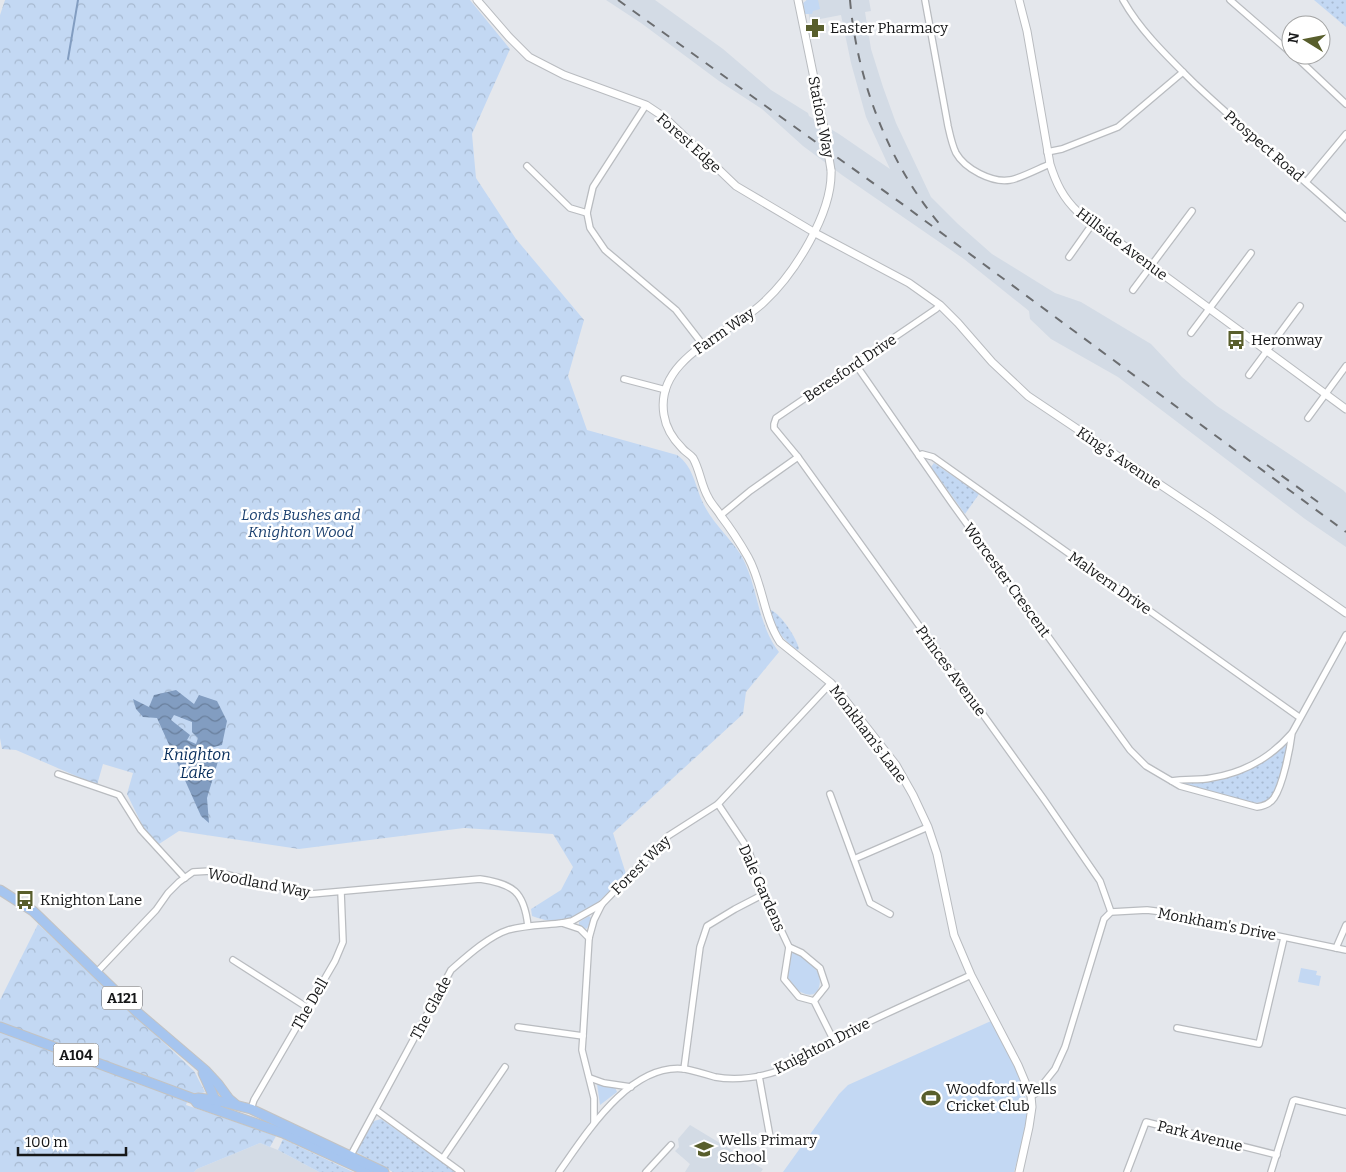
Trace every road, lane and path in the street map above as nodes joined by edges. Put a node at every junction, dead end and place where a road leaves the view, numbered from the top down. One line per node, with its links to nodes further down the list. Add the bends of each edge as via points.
1 (477, 0): 11 (street, Forest Edge, via 528,57 564,76)
2 (798, 0): 21 (street, Station Way, bridge, via 831,170 831,190)
3 (925, 0): 14 (street, via 948,126 960,158 984,175 1003,180 1012,180)
4 (1019, 0): 13 (street, Hillside Avenue)
5 (1123, 0): 9 (street, Prospect Road, via 1150,37)
6 (1230, 0): 7 (street)
7 (1281, 44)
8 (1304, 65): 10 (street)
9 (1183, 72): 13 (street, via 1118,127); 16 (street, Prospect Road)
10 (1346, 104)
11 (646, 105): 18 (street, via 593,187); 21 (street, Forest Edge, via 664,117 736,186)
12 (1346, 134): 16 (street)
13 (1047, 152): 14 (street, Hillside Avenue)
14 (1050, 164): 20 (street, Hillside Avenue, via 1068,203)
15 (527, 166): 18 (street, via 570,208)
16 (1306, 182): 19 (street, Prospect Road)
17 (1192, 211): 24 (street)
18 (586, 213): 31 (street, via 590,228 605,250 676,310)
19 (1346, 218)
20 (1093, 223): 23 (street); 24 (street, Hillside Avenue)
21 (814, 231): 25 (street, Forest Edge); 31 (street, Farm Way, via 791,273 763,303)
22 (1251, 253): 29 (street)
23 (1069, 256)
24 (1151, 266): 26 (street); 29 (street, Hillside Avenue)
25 (909, 283): 27 (street, King's Avenue)
26 (1133, 290)
27 (940, 305): 33 (street, Beresford Drive); 46 (street, King's Avenue, via 997,368 1028,396)
28 (1300, 306): 32 (street)
29 (1209, 309): 30 (street); 32 (street, Hillside Avenue)
30 (1191, 332)
31 (702, 345): 37 (street, Farm Way, via 683,362)
32 (1267, 352): 35 (street); 38 (street, Hillside Avenue)
33 (856, 365): 41 (street, Beresford Drive, via 776,418 774,428); 43 (street, Worcester Crescent)
34 (1346, 366): 38 (street)
35 (1249, 375)
36 (624, 379): 37 (street)
37 (666, 390): 42 (street, Farm Way, via 664,414)
38 (1326, 394): 39 (street, Hillside Avenue); 40 (street)
39 (1346, 409)
40 (1308, 418)
41 (780, 436): 44 (street, Princes Avenue)
42 (675, 440): 45 (street, Monkham's Lane, via 692,457 708,498)
43 (919, 456): 49 (street, Malvern Drive, via 933,458); 52 (street, Worcester Crescent, via 1130,750 1146,766)
44 (798, 457): 45 (street); 62 (street, Princes Avenue, via 1100,881)
45 (721, 515): 48 (street, Monkham's Lane, via 749,558 774,633 780,642)
46 (1346, 612)
47 (1346, 635): 49 (street, Worcester Crescent)
48 (831, 683): 54 (street, Forest Way); 55 (street, Monkham's Lane, via 896,765)
49 (1299, 717): 50 (street, Worcester Crescent)
50 (1292, 733): 52 (street, Worcester Crescent, via 1254,765 1210,779); 52 (street, Worcester Crescent, via 1278,790 1274,798 1263,806 1204,793)
51 (58, 774): 57 (street, via 119,795 141,830)
52 (1172, 781)
53 (830, 794): 56 (street)
54 (718, 804): 60 (street, Dale Gardens, via 748,848); 61 (street, Forest Way, via 668,836)
55 (928, 827): 56 (street); 74 (street, Monkham's Lane, via 954,935)
56 (854, 859): 63 (street, via 870,903)
57 (185, 878): 59 (street, Woodland Way, via 194,872 211,871 311,894); 73 (street, Woodland Way)
58 (0, 890): 73 (main road, A121, via 33,911)
59 (341, 892): 66 (street, Woodland Way, via 480,879 501,882 522,900); 76 (street, The Dell, via 343,942)
60 (764, 894): 69 (street, Dale Gardens); 84 (street, via 707,926 700,946)
61 (602, 904): 64 (street, The Glade); 67 (street, Forest Way)
62 (1111, 912): 68 (street, Monkham's Drive, via 1163,912); 88 (street, via 1104,919 1065,1047 1055,1069)
63 (890, 914)
64 (562, 923): 66 (street, The Glade); 67 (street, via 580,929)
65 (1346, 925): 70 (street)
66 (528, 926): 93 (street, The Glade, via 506,930 451,970)
67 (588, 938): 80 (street, Forest Way)
68 (1284, 938): 70 (street, Monkham's Drive); 79 (street, via 1259,1044)
69 (789, 947): 75 (street, Dale Gardens, via 784,979 799,997); 75 (street, Dale Gardens, via 820,968 826,986)
70 (1336, 948): 71 (street, Monkham's Drive)
71 (1346, 950)
72 (233, 960): 76 (street)
73 (96, 973): 82 (main road, A121)
74 (971, 975): 81 (street, Knighton Drive); 88 (street, Monkham's Lane)
75 (814, 1001): 81 (street)
76 (308, 1008): 92 (street, The Dell)
77 (518, 1027): 80 (street)
78 (0, 1028): 89 (main road, A104)
79 (1177, 1028)
80 (582, 1036): 86 (street, Forest Way, via 582,1050)
81 (833, 1039): 85 (street, Knighton Drive, via 782,1070)
82 (197, 1064): 90 (main road, A121); 91 (main road, A121)
83 (505, 1067): 101 (street)
84 (684, 1069): 85 (street, Knighton Drive, via 735,1079); 87 (street, Knighton Drive, via 648,1076)
85 (759, 1076): 97 (street)
86 (590, 1078): 87 (street); 96 (street, Forest Way)
87 (631, 1087): 96 (street, Knighton Drive)
88 (1031, 1096): 107 (street, Monkham's Lane, via 1031,1114)
89 (194, 1099): 90 (main road, A104); 94 (main road, A104, via 197,1103)
90 (215, 1100): 91 (main road, A104); 94 (main road, A121)
91 (235, 1104): 92 (main road, A104)
92 (251, 1109): 99 (main road, A104)
93 (376, 1110): 99 (street, The Glade); 101 (street)
94 (224, 1111): 102 (main road, A104, via 283,1132)
95 (1346, 1112): 100 (street, via 1293,1101)
96 (594, 1122): 105 (street, Knighton Drive)
97 (770, 1137)
98 (671, 1145): 106 (street)
99 (351, 1155): 103 (main road, A104)
100 (1277, 1155): 108 (street, Park Avenue, via 1146,1122); 109 (street)
101 (442, 1158): 104 (street)
102 (368, 1172)
103 (384, 1172)
104 (461, 1172)
105 (559, 1172)
106 (646, 1172)
107 (1019, 1172)
108 (1126, 1172)
109 (1272, 1172)

